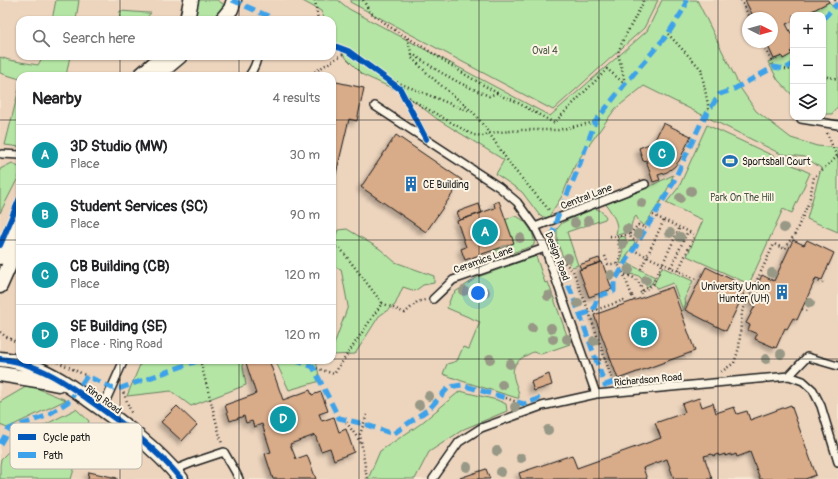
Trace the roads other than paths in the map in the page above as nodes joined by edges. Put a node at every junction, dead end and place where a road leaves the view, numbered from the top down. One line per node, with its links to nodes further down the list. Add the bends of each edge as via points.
1 (191, 0): 3 (street)
2 (234, 0): 4 (street)
3 (188, 16)
4 (225, 16)
5 (158, 60): 8 (street)
6 (175, 60): 9 (street)
7 (257, 60): 10 (lane)
8 (145, 72)
9 (161, 72)
10 (252, 72)
11 (375, 106): 18 (lane, Design Road, via 499,187 517,202)
12 (807, 120): 13 (lane)
13 (838, 125)
14 (2, 154): 15 (lane)
15 (16, 155)
16 (645, 184): 18 (lane, Central Lane)
17 (16, 223): 21 (street)
18 (535, 227): 19 (lane, Design Road)
19 (545, 248): 23 (lane, Ceramics Lane, via 454,280); 34 (lane, Design Road)
20 (16, 250): 22 (street)
21 (0, 257)
22 (0, 286)
23 (433, 299)
24 (0, 359): 25 (street, Ring Road)
25 (16, 361)
26 (35, 364): 33 (street, Ring Road)
27 (122, 364): 35 (lane)
28 (838, 366): 30 (lane, via 807,357)
29 (0, 374): 31 (street, Ring Road)
30 (789, 376): 34 (lane, Richardson Road); 38 (lane, via 813,390 821,406)
31 (43, 381): 32 (street, Ring Road, via 17,380); 33 (street, Ring Road)
32 (0, 383)
33 (72, 388): 35 (street, Ring Road)
34 (596, 394): 41 (lane, Richardson Road, via 542,406 481,428 460,442)
35 (102, 409): 36 (street, Ring Road)
36 (120, 423)
37 (142, 441): 39 (street, Ring Road)
38 (838, 462)
39 (177, 474): 40 (lane, via 194,462 224,452)
40 (239, 479)
41 (433, 479)

